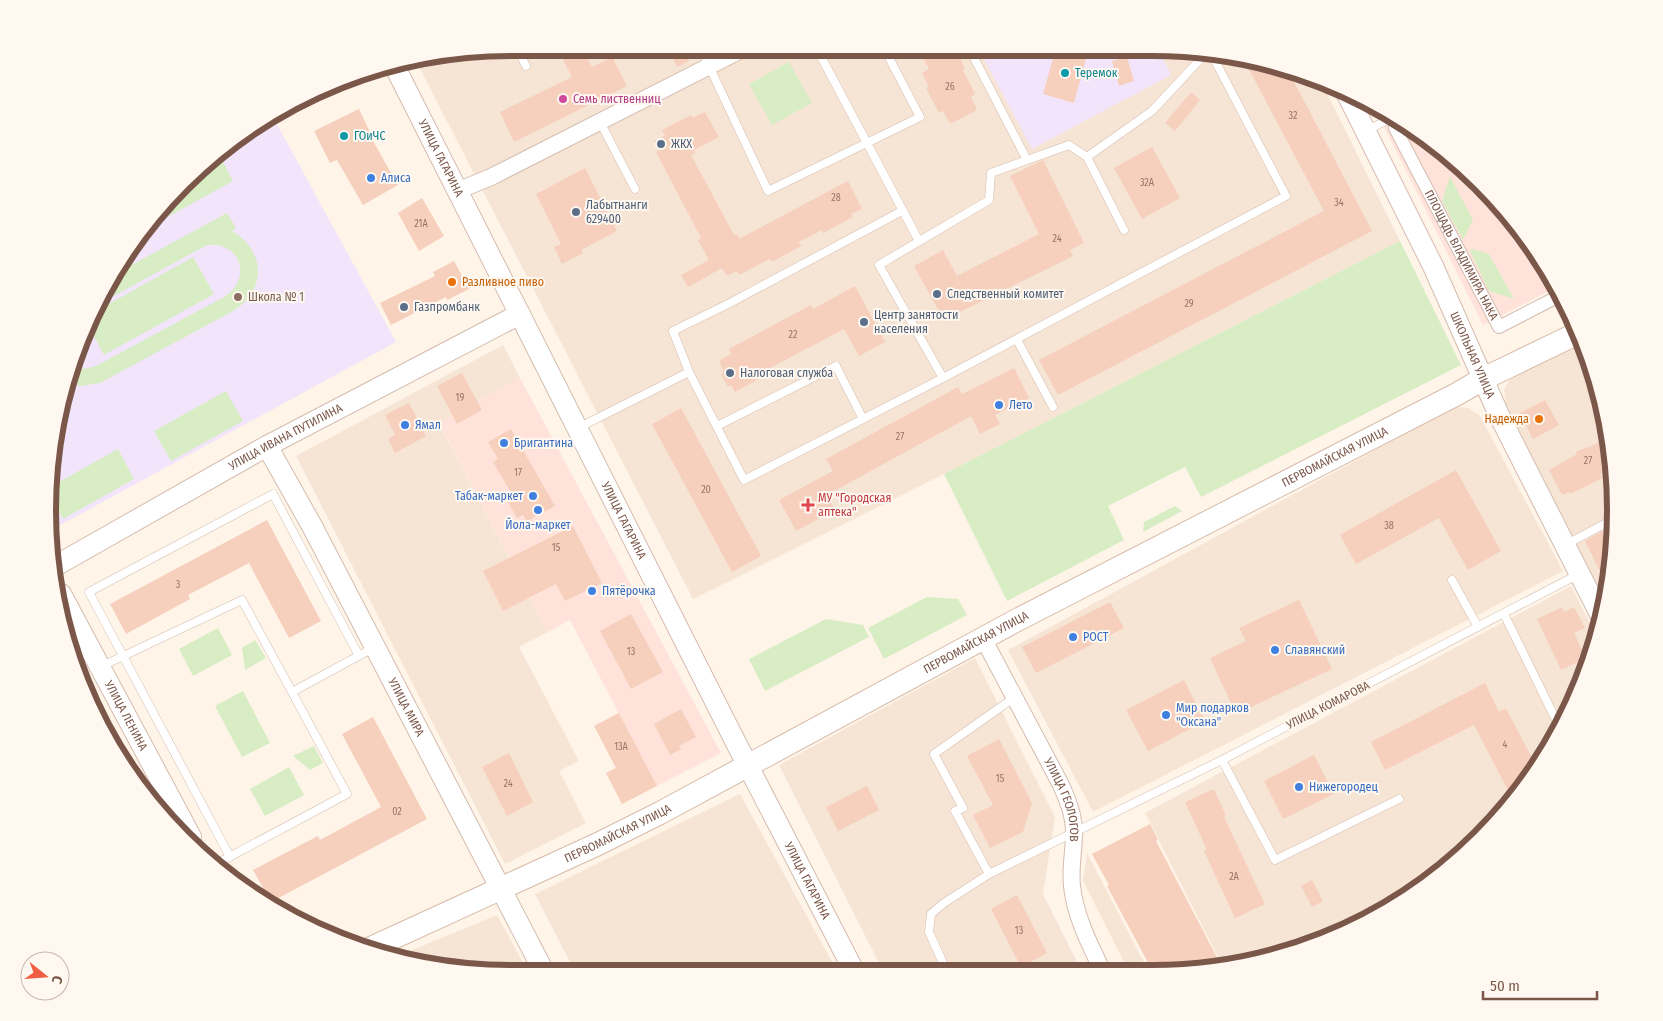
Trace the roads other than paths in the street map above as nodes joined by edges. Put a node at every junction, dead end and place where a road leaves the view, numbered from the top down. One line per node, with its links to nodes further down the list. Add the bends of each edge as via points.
1 (521, 56): 9 (lane)
2 (704, 56): 10 (lane)
3 (730, 56): 10 (street)
4 (821, 56): 17 (lane)
5 (888, 56): 17 (lane, via 920,117)
6 (973, 56): 19 (lane)
7 (1201, 59): 18 (lane, via 1152,111)
8 (1214, 60): 28 (lane, via 1286,196)
9 (526, 66)
10 (710, 67): 14 (street); 17 (lane, via 768,191)
11 (397, 71): 21 (street, УЛИЦА ГАГАРИНА)
12 (1351, 102): 16 (street, ШКОЛЬНАЯ УЛИЦА)
13 (1386, 121): 16 (lane)
14 (600, 122): 20 (lane); 21 (street)
15 (1396, 127): 25 (street, ПЛОЩАДЬ ВЛАДИМИРА НАКА, via 1499,327)
16 (1366, 131): 31 (street, ШКОЛЬНАЯ УЛИЦА, via 1433,266)
17 (866, 142): 22 (lane)
18 (1087, 157): 19 (lane, via 1069,145); 23 (lane)
19 (1027, 160): 24 (lane, via 991,173 989,200)
20 (635, 189)
21 (457, 191): 26 (street, УЛИЦА ГАГАРИНА)
22 (902, 211): 24 (lane); 29 (lane, via 673,331)
23 (1124, 230)
24 (919, 241): 30 (lane, via 879,265)
25 (1554, 299)
26 (520, 314): 35 (street, УЛИЦА ГАГАРИНА); 36 (street, УЛИЦА ИВАНА ПУТИЛИНА)
27 (1572, 336): 31 (main road, ПЕРВОМАЙСКАЯ УЛИЦА)
28 (1017, 340): 30 (lane); 32 (lane)
29 (689, 372): 34 (lane); 35 (lane)
30 (943, 378): 33 (lane)
31 (1483, 379): 38 (street, ШКОЛЬНАЯ УЛИЦА); 46 (main road, ПЕРВОМАЙСКАЯ УЛИЦА)
32 (1052, 407)
33 (863, 419): 34 (lane, via 836,366); 34 (lane, via 744,480)
34 (717, 426)
35 (578, 428): 54 (street, УЛИЦА ГАГАРИНА)
36 (267, 446): 39 (street, УЛИЦА ИВАНА ПУТИЛИНА); 47 (street, УЛИЦА МИРА, via 312,526)
37 (1607, 523): 38 (lane)
38 (1565, 545): 40 (street, ШКОЛЬНАЯ УЛИЦА)
39 (59, 563)
40 (1579, 574): 43 (street, ШКОЛЬНАЯ УЛИЦА); 44 (lane, УЛИЦА КОМАРОВА)
41 (1452, 580): 45 (lane)
42 (66, 604): 49 (street, УЛИЦА ЛЕНИНА)
43 (1596, 607)
44 (1504, 614): 45 (lane, УЛИЦА КОМАРОВА); 52 (lane)
45 (1478, 628): 53 (lane, УЛИЦА КОМАРОВА)
46 (983, 638): 51 (street, УЛИЦА ГЕОЛОГОВ); 54 (main road, ПЕРВОМАЙСКАЯ УЛИЦА)
47 (367, 652): 48 (lane, via 273,494 89,592); 50 (lane); 61 (street, УЛИЦА МИРА)
48 (123, 656): 49 (lane); 50 (lane, via 242,600); 58 (lane)
49 (100, 667): 56 (street, УЛИЦА ЛЕНИНА)
50 (292, 692): 58 (lane, via 347,794)
51 (1016, 698): 57 (street, УЛИЦА ГЕОЛОГОВ, via 1071,808); 60 (lane, via 934,754 963,808 955,812)
52 (1556, 719)
53 (1222, 760): 55 (lane, via 1275,860); 57 (lane, УЛИЦА КОМАРОВА)
54 (748, 767): 61 (main road, ПЕРВОМАЙСКАЯ УЛИЦА, via 607,840); 64 (street, УЛИЦА ГАГАРИНА)
55 (1399, 799)
56 (187, 830)
57 (1074, 833): 60 (lane, УЛИЦА КОМАРОВА); 66 (street, УЛИЦА ГЕОЛОГОВ, via 1072,875 1075,907)
58 (230, 857): 59 (lane)
59 (222, 861)
60 (989, 874): 65 (lane, УЛИЦА КОМАРОВА, via 931,914 929,932)
61 (500, 889): 62 (main road, ПЕРВОМАЙСКАЯ УЛИЦА); 63 (street, УЛИЦА МИРА)
62 (378, 945)
63 (540, 965)
64 (851, 965)
65 (944, 965)
66 (1100, 965)

